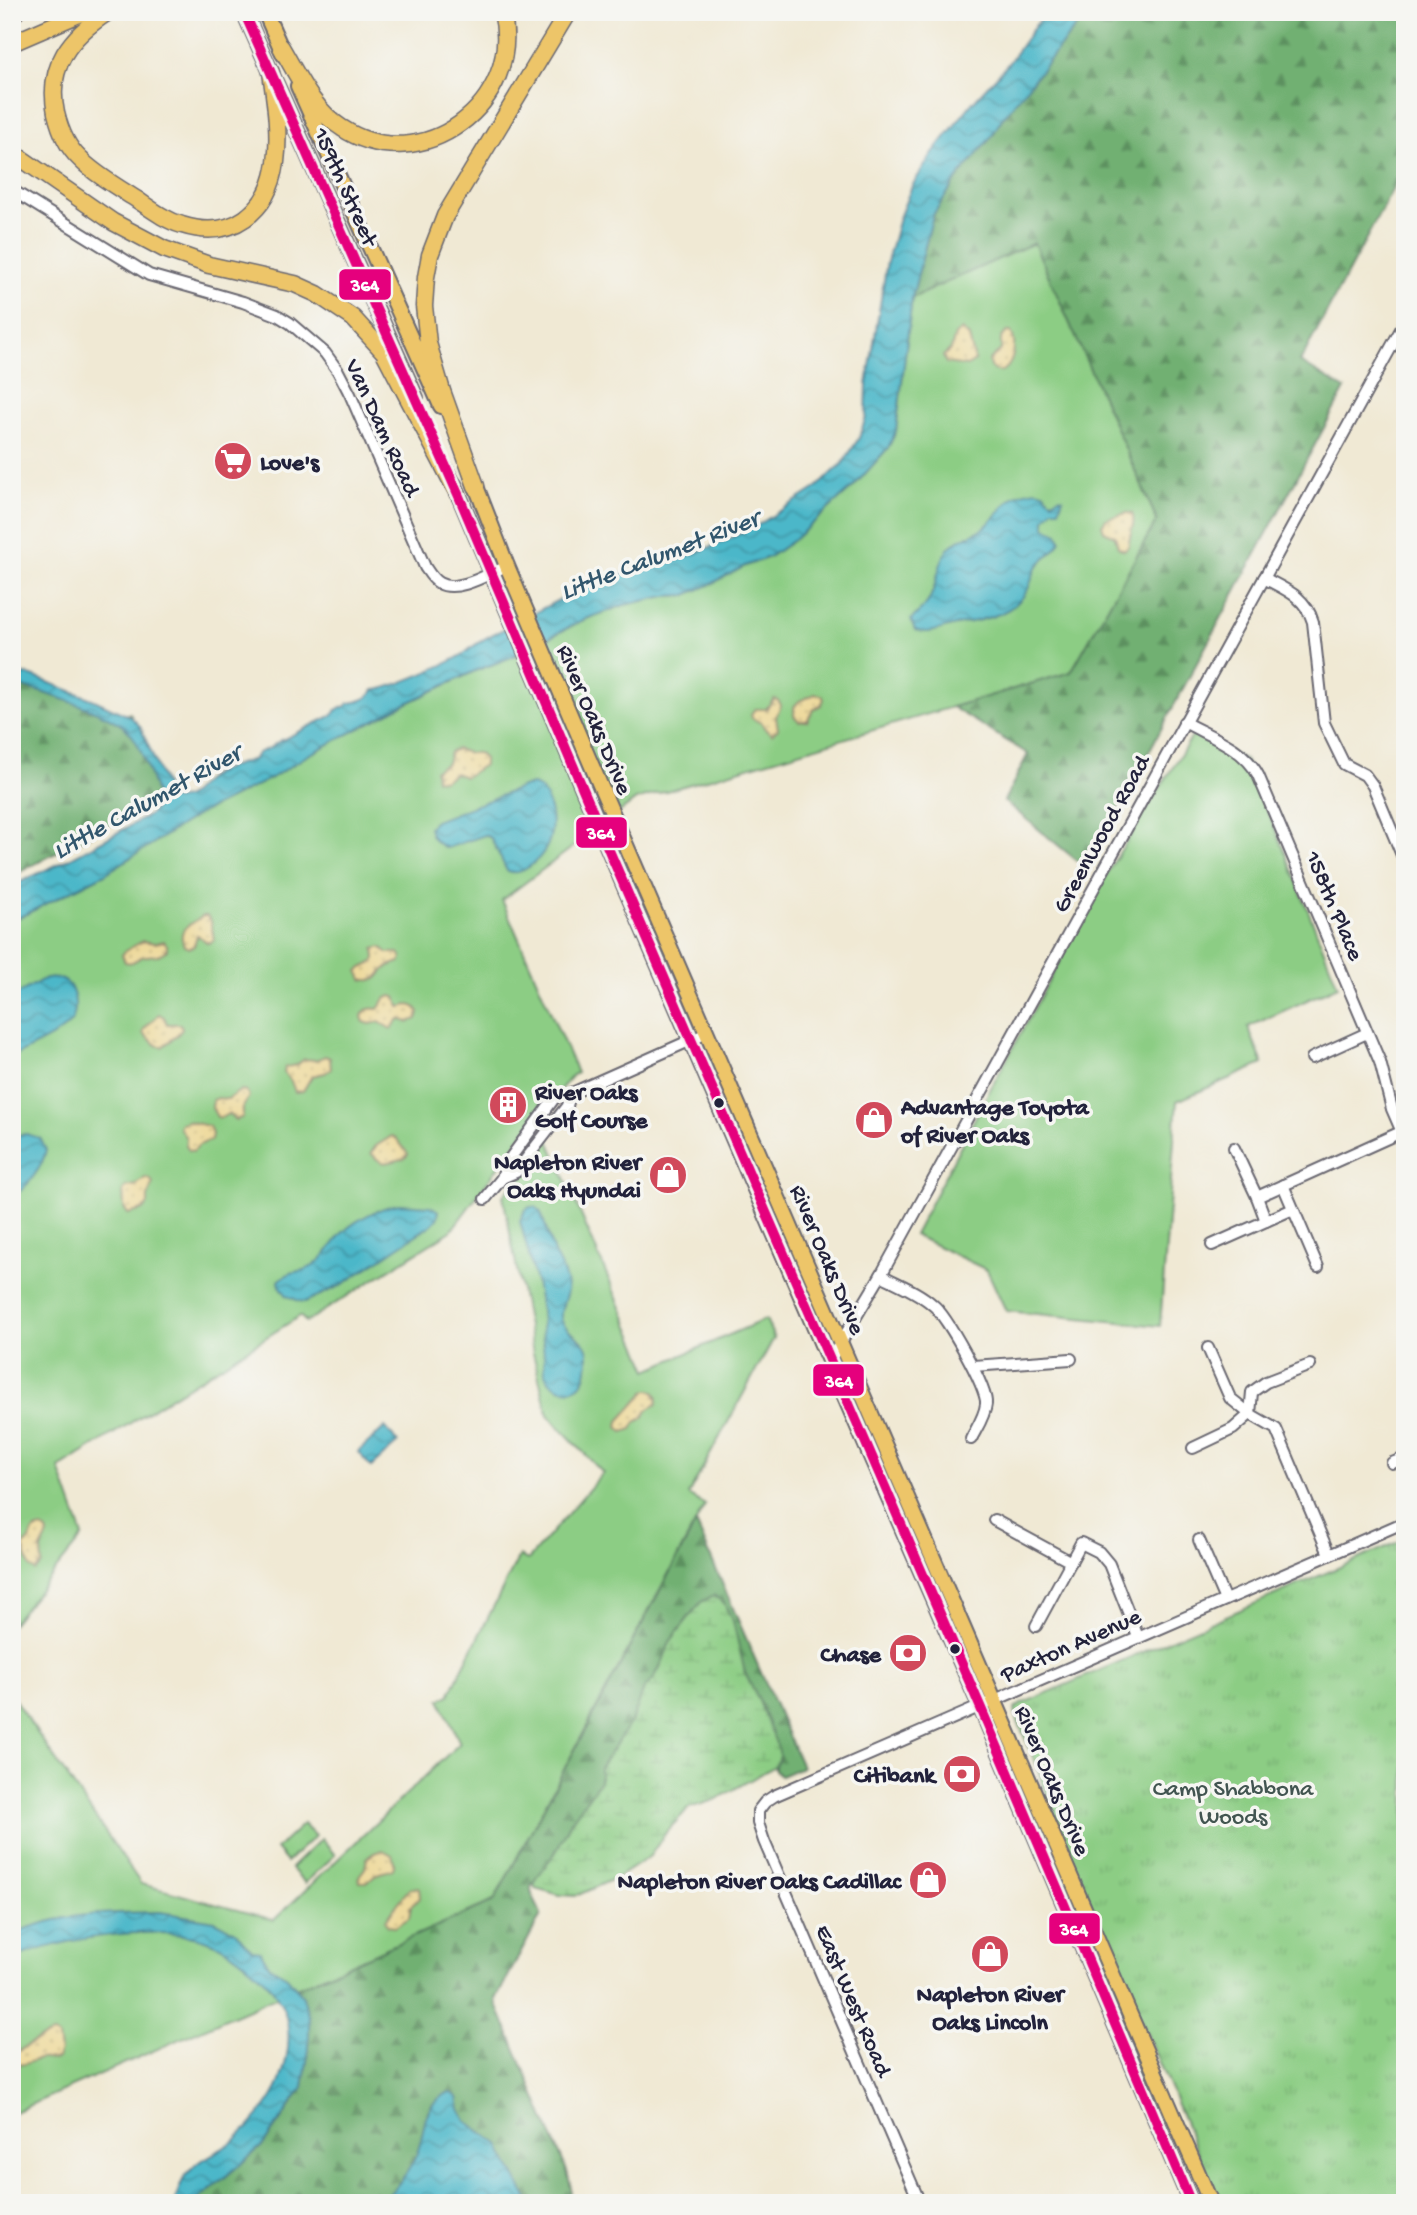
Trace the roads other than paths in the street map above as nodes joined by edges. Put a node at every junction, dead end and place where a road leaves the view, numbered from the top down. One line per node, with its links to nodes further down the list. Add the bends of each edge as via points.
1 (84, 12): 7 (highway)
2 (108, 12): 9 (highway, via 83,30 62,59 54,80 58,123 67,145 80,159 181,225 201,230 233,226 257,209 265,196 276,162 278,130)
3 (244, 12): 9 (main road, 159th Street)
4 (265, 12): 8 (main road, 159th Street)
5 (502, 12): 8 (highway, via 505,54 489,94 461,124 411,144 374,142 344,130 320,110)
6 (568, 12): 13 (highway, via 444,216 429,255 428,343)
7 (12, 43)
8 (281, 47): 13 (main road, 159th Street)
9 (271, 72): 14 (main road, 159th Street)
10 (12, 152): 14 (highway, via 113,222 164,250 295,284 338,306 384,352)
11 (12, 190): 16 (street, Van Dam Road, via 149,275 259,308 309,338 331,362 350,394 433,578 442,586 455,586)
12 (1405, 322): 17 (street, Greenwood Road)
13 (477, 486): 15 (main road, River Oaks Drive)
14 (458, 494): 16 (main road, River Oaks Drive)
15 (507, 566): 16 (street, Van Dam Road); 20 (main road, River Oaks Drive)
16 (491, 573): 22 (main road, River Oaks Drive)
17 (1264, 578): 18 (street, Greenwood Road); 19 (street, via 1309,608 1324,723 1344,764 1365,775 1373,786)
18 (1184, 722): 21 (street, 158th Place, via 1244,754 1252,763); 33 (street, Greenwood Road)
19 (1402, 855)
20 (707, 1033): 22 (street); 34 (main road, River Oaks Drive)
21 (1367, 1033): 23 (street); 24 (street, 158th Place)
22 (691, 1040): 28 (street, via 555,1097); 37 (main road, River Oaks Drive)
23 (1312, 1058)
24 (1403, 1136): 26 (street)
25 (1234, 1148): 27 (street)
26 (1283, 1185): 27 (street); 29 (street)
27 (1257, 1197): 30 (street)
28 (485, 1199)
29 (1293, 1209): 30 (street); 32 (street)
30 (1266, 1221): 31 (street)
31 (1212, 1245)
32 (1318, 1267)
33 (881, 1275): 34 (street, Greenwood Road); 39 (street, via 934,1305)
34 (840, 1342): 37 (street, Greenwood Road); 53 (main road, River Oaks Drive)
35 (1208, 1348): 40 (street, via 1230,1398)
36 (1071, 1359): 39 (street)
37 (829, 1362): 54 (main road, River Oaks Drive)
38 (1310, 1365): 40 (street, via 1252,1392)
39 (973, 1366): 41 (street, via 986,1404)
40 (1250, 1414): 42 (street, via 1233,1429); 48 (street, via 1276,1429)
41 (971, 1439)
42 (1193, 1448)
43 (1405, 1458): 44 (street)
44 (1392, 1463)
45 (993, 1520): 49 (street)
46 (1405, 1522): 48 (street, Paxton Avenue)
47 (1199, 1540): 50 (street)
48 (1329, 1554): 50 (street, Paxton Avenue)
49 (1071, 1562): 51 (street); 52 (street, via 1082,1543 1099,1552 1109,1564)
50 (1224, 1600): 52 (street, Paxton Avenue)
51 (1036, 1626)
52 (1139, 1637): 53 (street, Paxton Avenue)
53 (995, 1700): 54 (street, Paxton Avenue); 58 (main road, River Oaks Drive)
54 (980, 1706): 55 (street, Paxton Avenue, via 774,1796); 57 (main road, River Oaks Drive)
55 (758, 1811): 56 (street, East West Road, via 764,1841)
56 (920, 2203)
57 (1191, 2203)
58 (1211, 2203)

